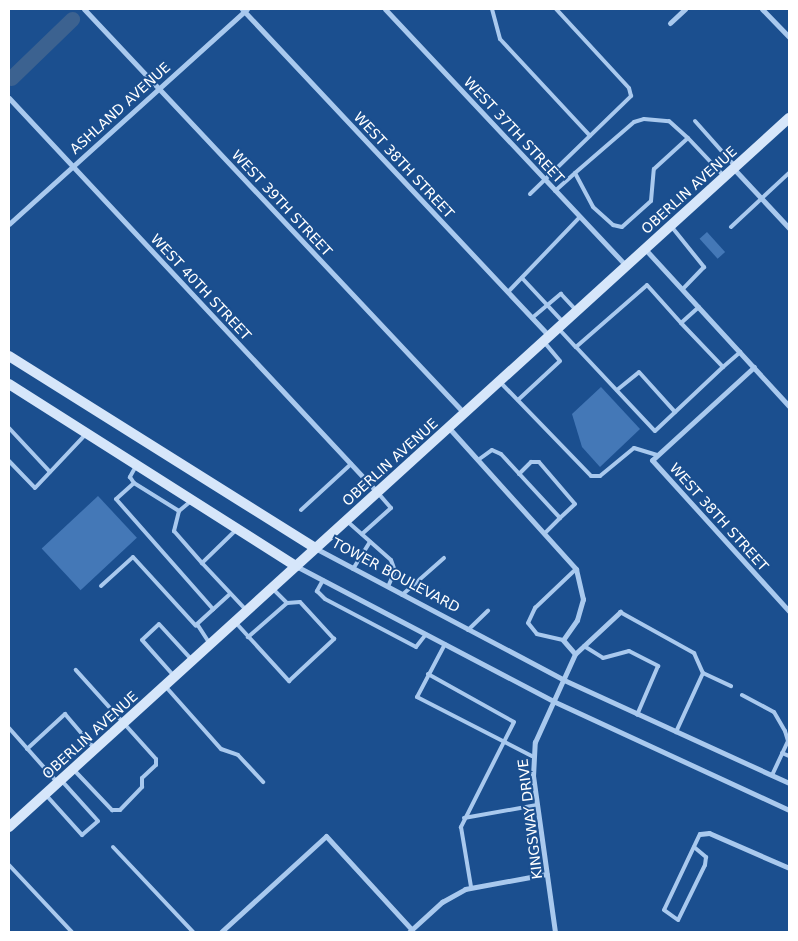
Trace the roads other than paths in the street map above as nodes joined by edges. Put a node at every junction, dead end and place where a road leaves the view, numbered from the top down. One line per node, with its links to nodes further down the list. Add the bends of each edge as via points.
1 (84, 9): 10 (street, WEST 39TH STREET)
2 (385, 9): 21 (street, WEST 37TH STREET)
3 (492, 9): 14 (lane, via 500,39)
4 (556, 9): 14 (lane, via 631,91 628,101)
5 (685, 9): 8 (street)
6 (762, 9): 9 (street)
7 (244, 10): 10 (street, ASHLAND AVENUE); 34 (street, WEST 38TH STREET)
8 (670, 23)
9 (789, 37)
10 (159, 88): 16 (street, ASHLAND AVENUE); 53 (street, WEST 39TH STREET)
11 (9, 98): 16 (street, WEST 40TH STREET)
12 (789, 118): 17 (street, OBERLIN AVENUE)
13 (695, 121): 17 (lane)
14 (590, 136): 21 (lane)
15 (688, 138): 18 (lane, via 669,121 656,117 634,122); 18 (lane, via 654,169 651,200 622,227 612,225 593,207); 20 (lane)
16 (73, 166): 26 (street, ASHLAND AVENUE); 60 (street, WEST 40TH STREET)
17 (734, 168): 20 (street, OBERLIN AVENUE); 24 (street)
18 (575, 173): 22 (lane)
19 (789, 173): 24 (lane)
20 (724, 177): 27 (street, OBERLIN AVENUE)
21 (544, 178): 22 (street, WEST 37TH STREET); 23 (lane)
22 (555, 191): 25 (street, WEST 37TH STREET)
23 (530, 194)
24 (761, 198): 28 (lane); 29 (street)
25 (580, 217): 31 (street, WEST 37TH STREET); 32 (lane)
26 (9, 224)
27 (671, 226): 30 (street, OBERLIN AVENUE); 33 (lane, via 704,266)
28 (731, 227)
29 (789, 228)
30 (645, 249): 31 (street, OBERLIN AVENUE); 33 (street)
31 (626, 266): 37 (street, OBERLIN AVENUE)
32 (522, 278): 34 (lane); 35 (lane)
33 (683, 289): 36 (street)
34 (508, 292): 38 (street, WEST 38TH STREET)
35 (547, 305): 37 (lane, via 561,294); 38 (lane); 40 (lane)
36 (699, 307): 39 (lane); 43 (street)
37 (577, 311): 40 (street, OBERLIN AVENUE)
38 (532, 318): 41 (street, WEST 38TH STREET)
39 (682, 323): 42 (lane, via 647,284); 45 (lane)
40 (561, 325): 41 (street, OBERLIN AVENUE); 42 (lane)
41 (546, 339): 47 (street, OBERLIN AVENUE); 50 (lane, via 560,361)
42 (576, 347): 49 (lane)
43 (740, 352): 45 (lane); 46 (street)
44 (9, 356): 75 (street, TOWER BOULEVARD)
45 (723, 367): 52 (lane)
46 (754, 367): 51 (street); 57 (street)
47 (500, 381): 50 (lane); 53 (street, OBERLIN AVENUE)
48 (9, 385): 56 (street)
49 (617, 390): 52 (lane, via 639,372); 52 (lane, via 655,431)
50 (518, 400): 57 (lane, via 591,476 600,476 634,448)
51 (789, 406)
52 (675, 412)
53 (464, 414): 55 (street, OBERLIN AVENUE)
54 (9, 428): 62 (lane)
55 (448, 428): 58 (street); 65 (street, OBERLIN AVENUE)
56 (86, 434): 61 (street); 62 (lane)
57 (657, 455): 91 (street, WEST 38TH STREET, via 652,460)
58 (478, 460): 63 (lane, via 496,451); 72 (street)
59 (9, 461): 62 (lane, via 34,488)
60 (352, 464): 65 (street, WEST 40TH STREET); 67 (lane)
61 (136, 466): 64 (lane, via 130,477); 66 (street)
62 (50, 472)
63 (519, 474): 69 (lane); 69 (lane, via 531,462 538,462 575,504)
64 (134, 483): 68 (lane); 88 (lane, via 116,499)
65 (378, 492): 70 (street, OBERLIN AVENUE); 73 (lane, via 391,508)
66 (191, 500): 68 (lane); 71 (street)
67 (301, 510)
68 (179, 511): 77 (lane, via 174,531)
69 (560, 518): 72 (lane)
70 (346, 520): 73 (lane); 75 (street, OBERLIN AVENUE)
71 (237, 529): 77 (lane); 78 (street)
72 (545, 533): 79 (street)
73 (362, 534): 74 (lane)
74 (370, 542): 80 (lane); 83 (lane, via 391,560 396,571)
75 (315, 548): 78 (street, OBERLIN AVENUE); 80 (street, TOWER BOULEVARD)
76 (444, 558): 86 (lane)
77 (202, 563): 85 (lane)
78 (296, 566): 81 (street); 84 (street, OBERLIN AVENUE)
79 (576, 568): 98 (street, via 583,599 577,620); 98 (lane, via 536,608 528,623 537,634)
80 (353, 569): 83 (street, TOWER BOULEVARD)
81 (323, 580): 96 (street); 96 (lane, via 317,594 416,647)
82 (101, 586): 94 (lane, via 133,557)
83 (388, 587): 86 (street, TOWER BOULEVARD)
84 (272, 588): 87 (lane); 89 (street, OBERLIN AVENUE)
85 (230, 594): 88 (lane); 89 (lane)
86 (402, 595): 95 (street, TOWER BOULEVARD)
87 (287, 603): 97 (lane); 97 (lane, via 300,602 334,639 289,681)
88 (213, 609): 94 (lane)
89 (246, 611): 93 (street, OBERLIN AVENUE)
90 (488, 611): 95 (lane)
91 (789, 611)
92 (620, 612): 101 (street, KINGSWAY DRIVE); 105 (lane, via 691,650)
93 (234, 622): 97 (lane); 99 (street, OBERLIN AVENUE)
94 (196, 626): 99 (lane)
95 (468, 630): 108 (street, TOWER BOULEVARD)
96 (426, 634): 100 (street)
97 (248, 637)
98 (562, 640): 102 (street)
99 (210, 644): 103 (street, OBERLIN AVENUE)
100 (444, 644): 106 (lane); 112 (street)
101 (584, 646): 102 (street, KINGSWAY DRIVE); 113 (lane, via 603,658 629,651 658,666)
102 (576, 654): 108 (street, KINGSWAY DRIVE)
103 (192, 660): 107 (street, OBERLIN AVENUE); 107 (lane, via 160,624 142,640)
104 (76, 670): 114 (lane)
105 (703, 672): 110 (lane); 116 (lane)
106 (428, 674): 117 (lane, via 511,718 514,722); 117 (lane, via 418,697)
107 (175, 676): 109 (street, OBERLIN AVENUE)
108 (564, 680): 112 (street, KINGSWAY DRIVE); 113 (street, TOWER BOULEVARD)
109 (165, 685): 114 (street, OBERLIN AVENUE); 126 (lane, via 221,749 238,755)
110 (731, 686)
111 (742, 695): 120 (lane, via 779,717 788,740)
112 (552, 701): 121 (street, KINGSWAY DRIVE, via 537,734); 130 (street)
113 (637, 715): 116 (street, TOWER BOULEVARD)
114 (124, 723): 119 (street, OBERLIN AVENUE); 123 (lane, via 156,759 156,765 142,778 142,787 120,810 112,810)
115 (9, 728): 118 (lane)
116 (676, 732): 124 (street, TOWER BOULEVARD)
117 (505, 742): 121 (lane); 131 (lane)
118 (27, 749): 119 (lane, via 65,714); 125 (lane)
119 (95, 749): 123 (street, OBERLIN AVENUE)
120 (782, 753): 122 (lane); 124 (lane)
121 (532, 756): 129 (street, KINGSWAY DRIVE)
122 (789, 756)
123 (73, 769): 125 (street, OBERLIN AVENUE)
124 (772, 775): 127 (street, TOWER BOULEVARD)
125 (60, 781): 128 (street, OBERLIN AVENUE); 128 (lane, via 98,821 82,835)
126 (263, 782)
127 (789, 783)
128 (45, 794): 132 (street, OBERLIN AVENUE)
129 (537, 805): 131 (lane); 138 (street, KINGSWAY DRIVE)
130 (789, 810)
131 (464, 818): 139 (lane, via 461,827)
132 (9, 827)
133 (700, 834): 135 (lane); 137 (street, via 709,833)
134 (113, 847): 142 (lane)
135 (694, 847): 135 (lane, via 664,910 678,920 684,914 706,857)
136 (9, 865): 141 (lane)
137 (789, 868)
138 (547, 874): 139 (street); 144 (street, KINGSWAY DRIVE)
139 (471, 887): 140 (street, via 442,902)
140 (410, 931): 143 (street, via 326,836)
141 (72, 932)
142 (193, 932)
143 (221, 932)
144 (555, 932)

